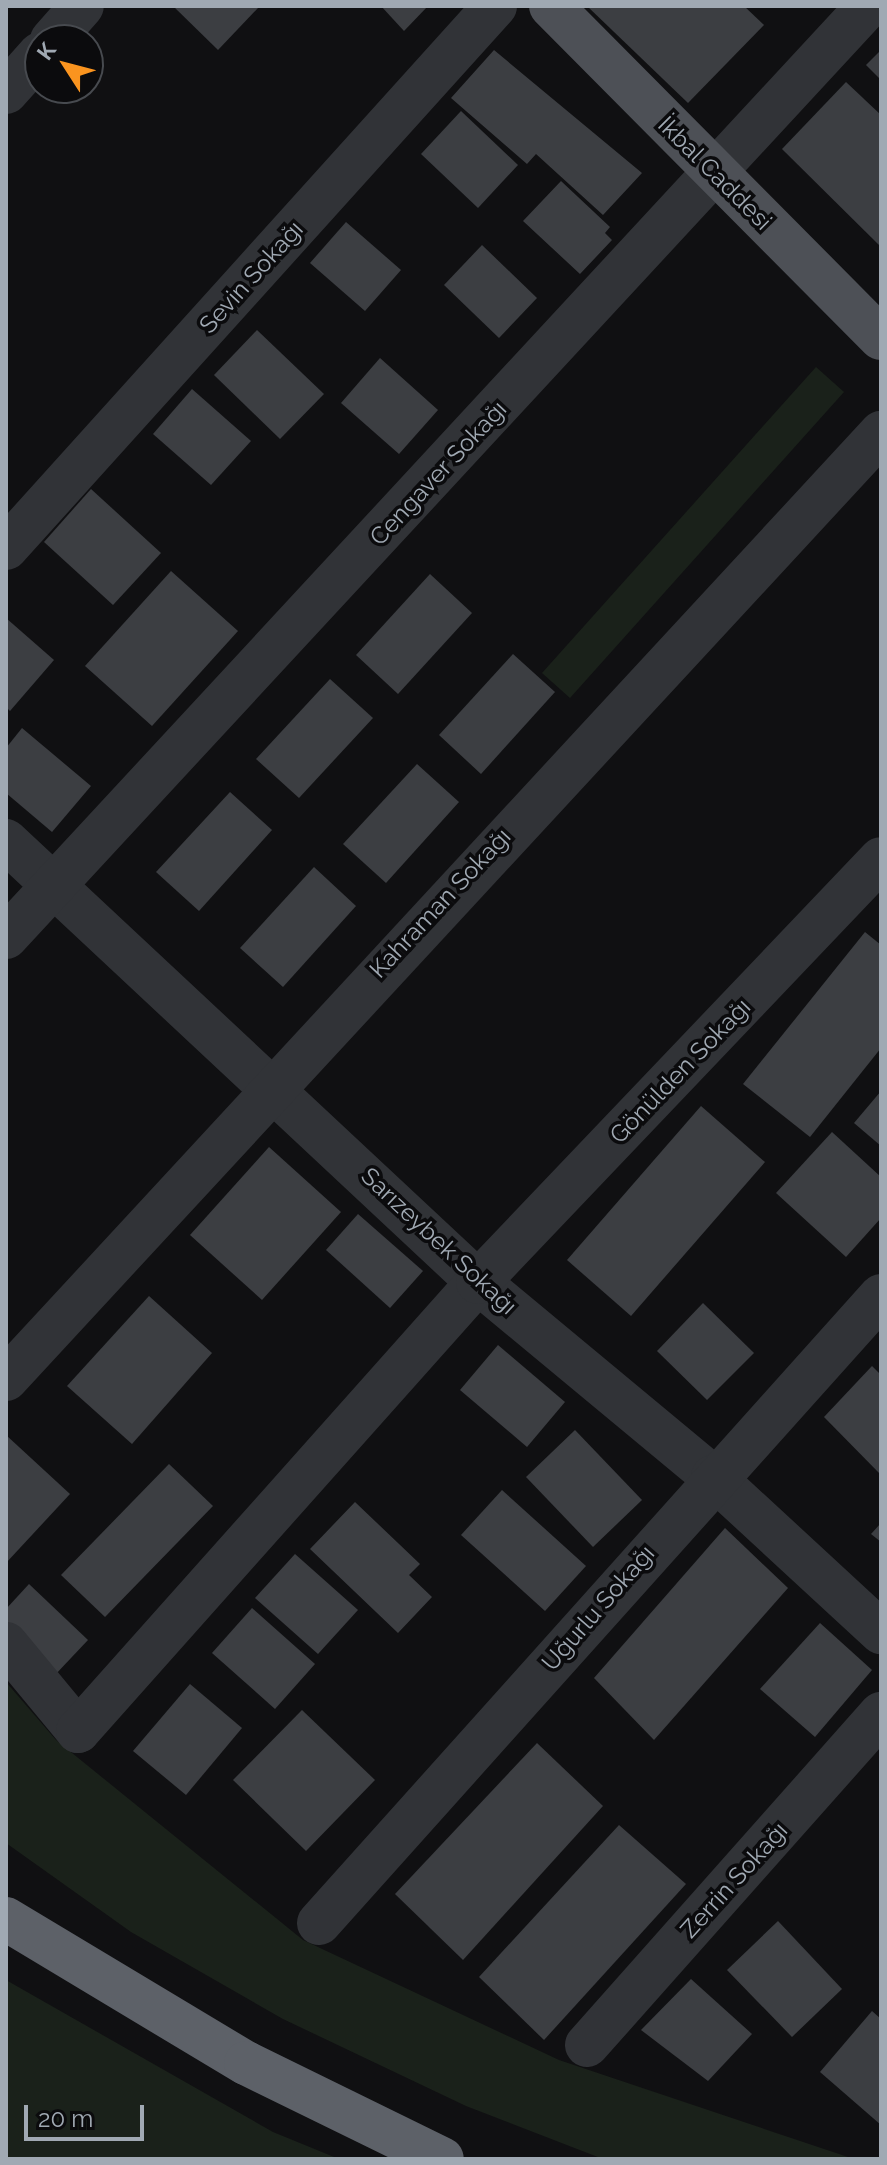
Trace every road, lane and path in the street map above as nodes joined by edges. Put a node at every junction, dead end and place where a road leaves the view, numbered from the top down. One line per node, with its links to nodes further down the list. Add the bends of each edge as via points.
1 (82, 6): 5 (street)
2 (495, 6): 11 (street, Sevin Sokağı)
3 (551, 6): 8 (main road, İkbal Caddesi)
4 (868, 6): 8 (street, Cengaver Sokağı)
5 (66, 24)
6 (24, 72): 7 (street)
7 (6, 92)
8 (716, 174): 9 (main road, İkbal Caddesi); 14 (street, Cengaver Sokağı)
9 (881, 338)
10 (881, 433): 16 (street, Kahraman Sokağı)
11 (6, 548)
12 (6, 841): 14 (street, Sarızeybek Sokağı)
13 (881, 859): 17 (street, Gönülden Sokağı)
14 (52, 887): 15 (street, Cengaver Sokağı); 16 (street, Sarızeybek Sokağı)
15 (6, 937)
16 (272, 1083): 17 (street, Sarızeybek Sokağı); 19 (street, Kahraman Sokağı)
17 (478, 1282): 20 (street, Sarızeybek Sokağı); 22 (street, Gönülden Sokağı, via 78,1731)
18 (881, 1296): 20 (street, Uğurlu Sokağı)
19 (6, 1379)
20 (713, 1477): 21 (street, Sarızeybek Sokağı); 25 (street, Uğurlu Sokağı)
21 (881, 1632)
22 (6, 1644)
23 (881, 1714): 26 (street, Zerrin Sokağı)
24 (6, 1919): 27 (highway, via 246,2063)
25 (319, 1923)
26 (587, 2045)
27 (442, 2159)

